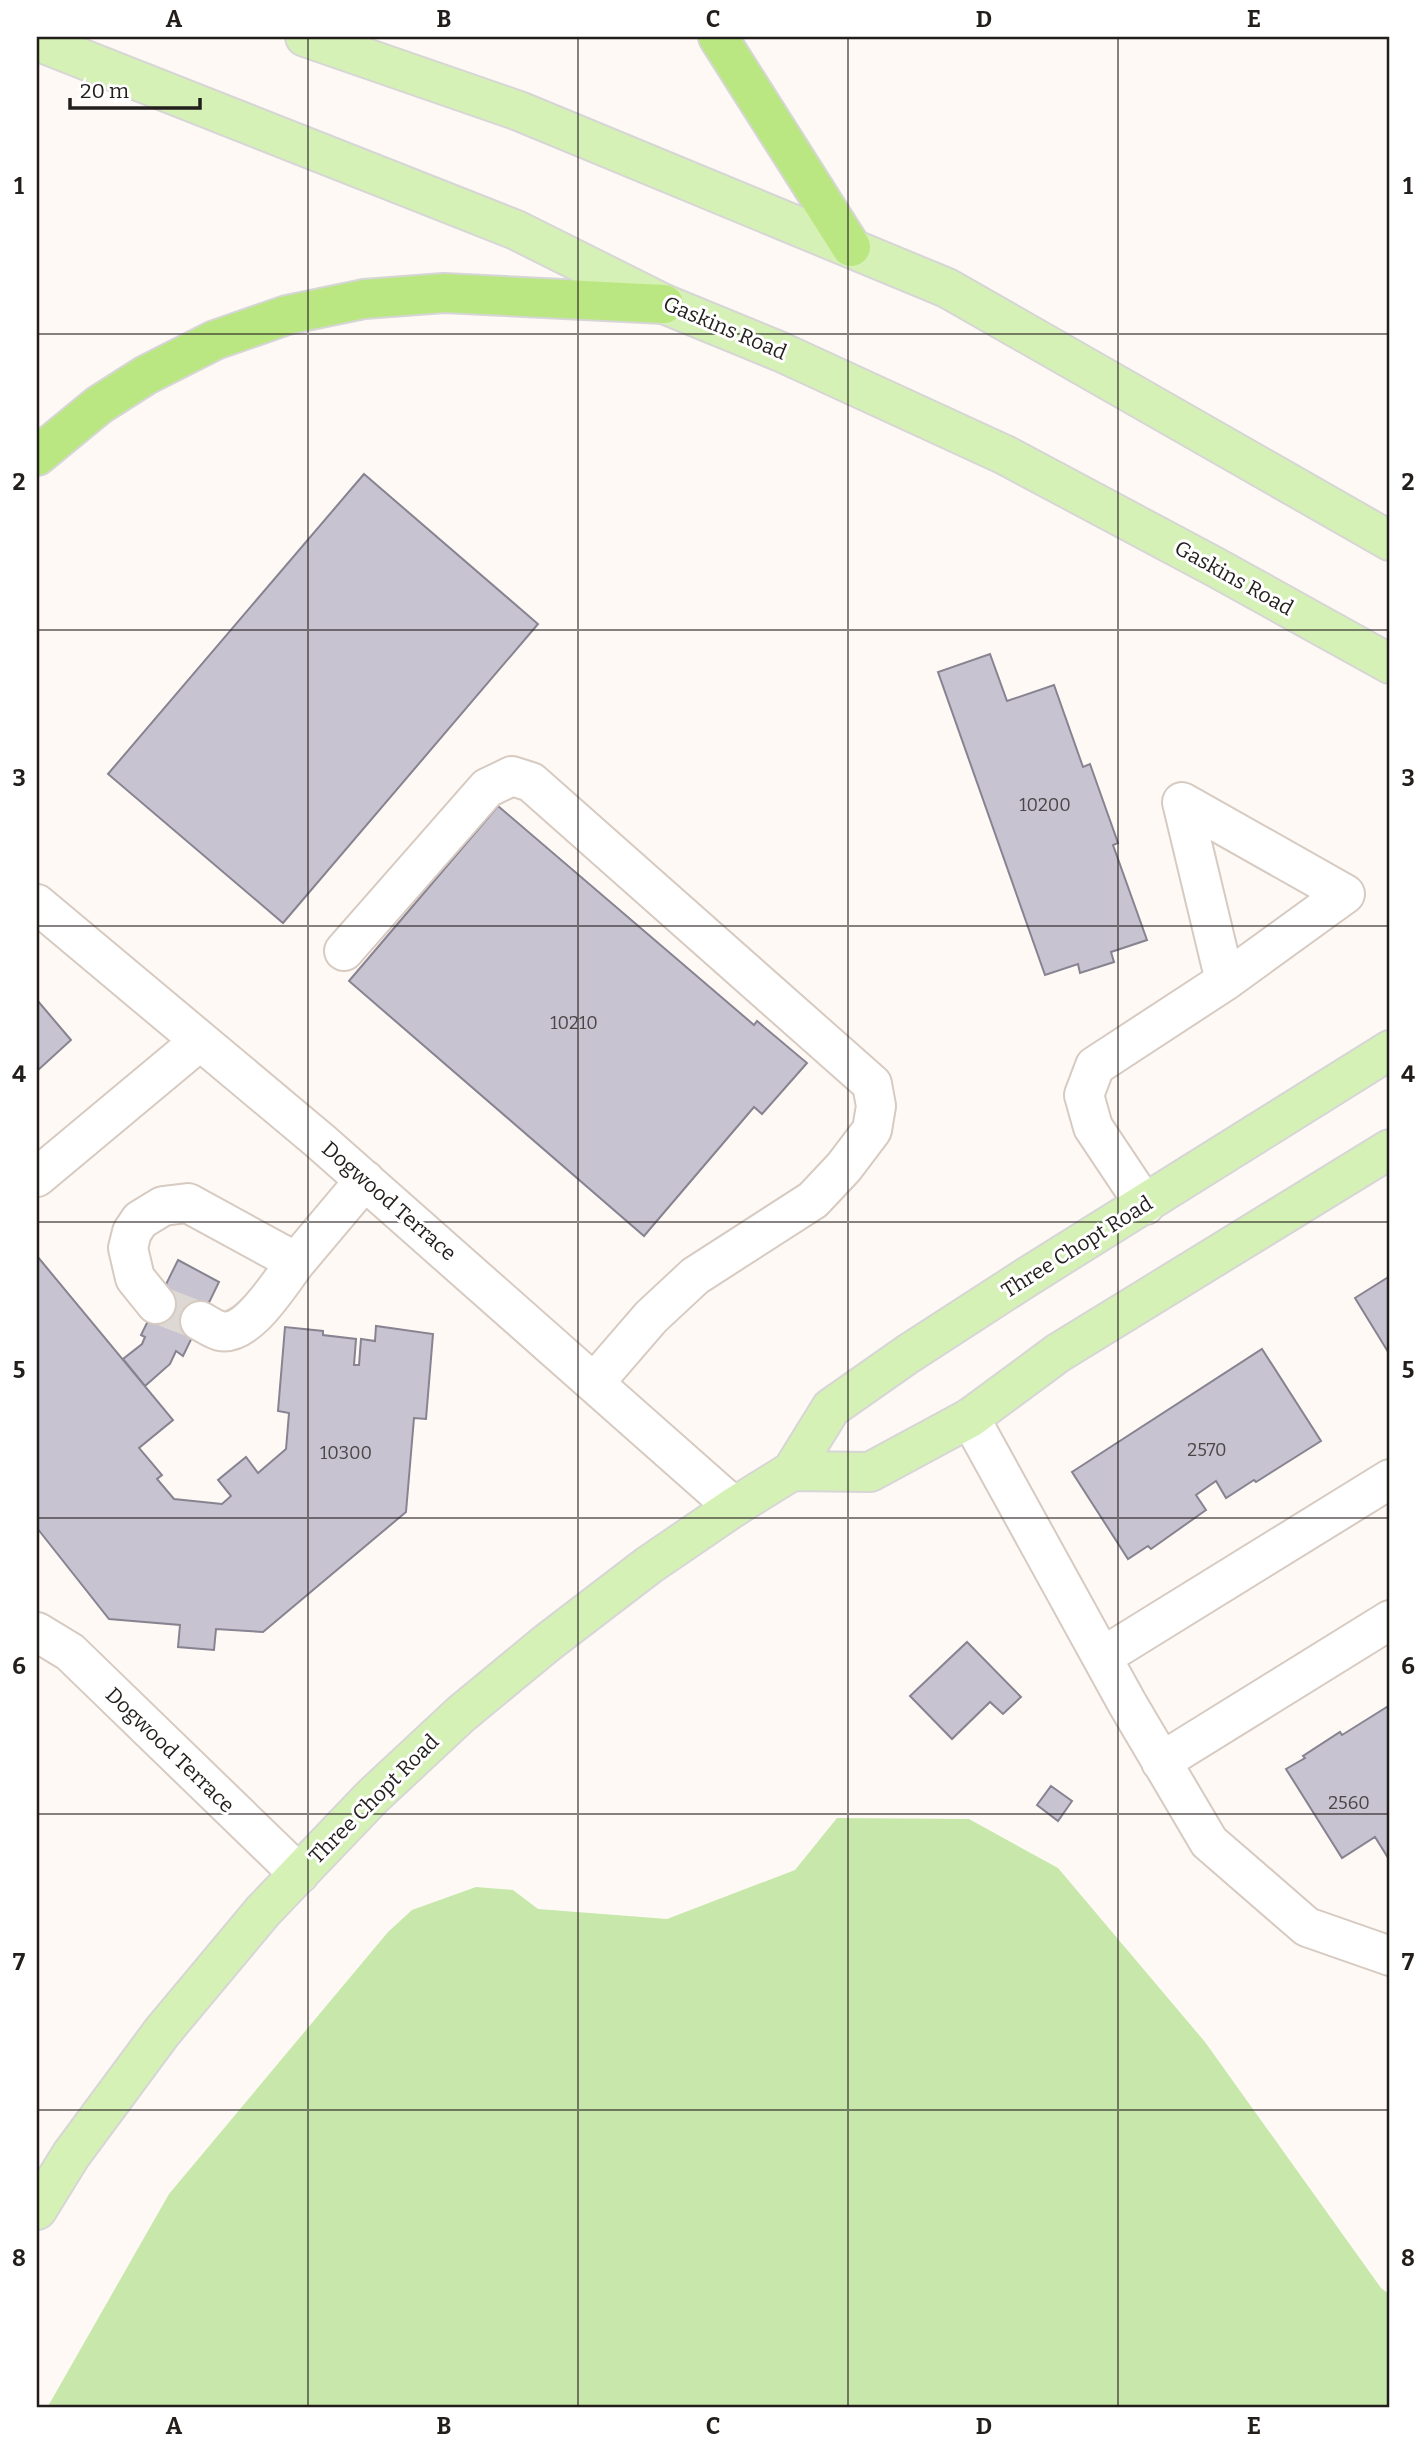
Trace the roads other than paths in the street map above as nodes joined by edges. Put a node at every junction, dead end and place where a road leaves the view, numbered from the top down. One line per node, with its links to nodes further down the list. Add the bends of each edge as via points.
1 (305, 37): 4 (main road, via 519,111)
2 (718, 37): 4 (highway)
3 (37, 41): 5 (main road, Gaskins Road, via 516,230)
4 (851, 247): 7 (main road, via 947,288)
5 (664, 304): 6 (highway, via 444,293 364,299 287,315 215,340 146,375 99,405); 8 (main road, Gaskins Road, via 1005,455)
6 (37, 456)
7 (1390, 541)
8 (1390, 664)
9 (37, 904): 12 (street, Dogwood Terrace)
10 (344, 951): 21 (street, via 487,788 512,776 531,782 873,1084 872,1130 844,1167 813,1200 695,1276 651,1317)
11 (1225, 981): 11 (street, via 1345,894 1182,802 1222,968); 17 (street, via 1095,1066 1084,1096 1093,1127)
12 (200, 1041): 15 (street); 16 (street, Dogwood Terrace)
13 (1390, 1050): 17 (main road, Three Chopt Road)
14 (1390, 1149): 22 (main road, via 1058,1353)
15 (37, 1177)
16 (365, 1180): 18 (street); 21 (street, Dogwood Terrace)
17 (1145, 1205): 23 (main road, Three Chopt Road, via 831,1408)
18 (296, 1262): 19 (street, via 188,1203 163,1206 140,1220 128,1248 135,1278); 20 (street, via 252,1319 222,1332)
19 (156, 1304)
20 (200, 1321)
21 (594, 1383): 25 (street, Dogwood Terrace)
22 (970, 1418): 23 (main road, via 870,1472); 28 (street)
23 (792, 1471): 25 (main road, Three Chopt Road)
24 (1390, 1479): 28 (street)
25 (734, 1507): 30 (main road, Three Chopt Road, via 629,1580 461,1714)
26 (1390, 1620): 29 (street)
27 (37, 1632): 30 (street, Dogwood Terrace, via 70,1652)
28 (1102, 1657): 29 (street)
29 (1161, 1762): 31 (street, via 1209,1842 1307,1927)
30 (299, 1874): 32 (main road, Three Chopt Road, via 162,2032 71,2155)
31 (1390, 1956)
32 (37, 2210)

